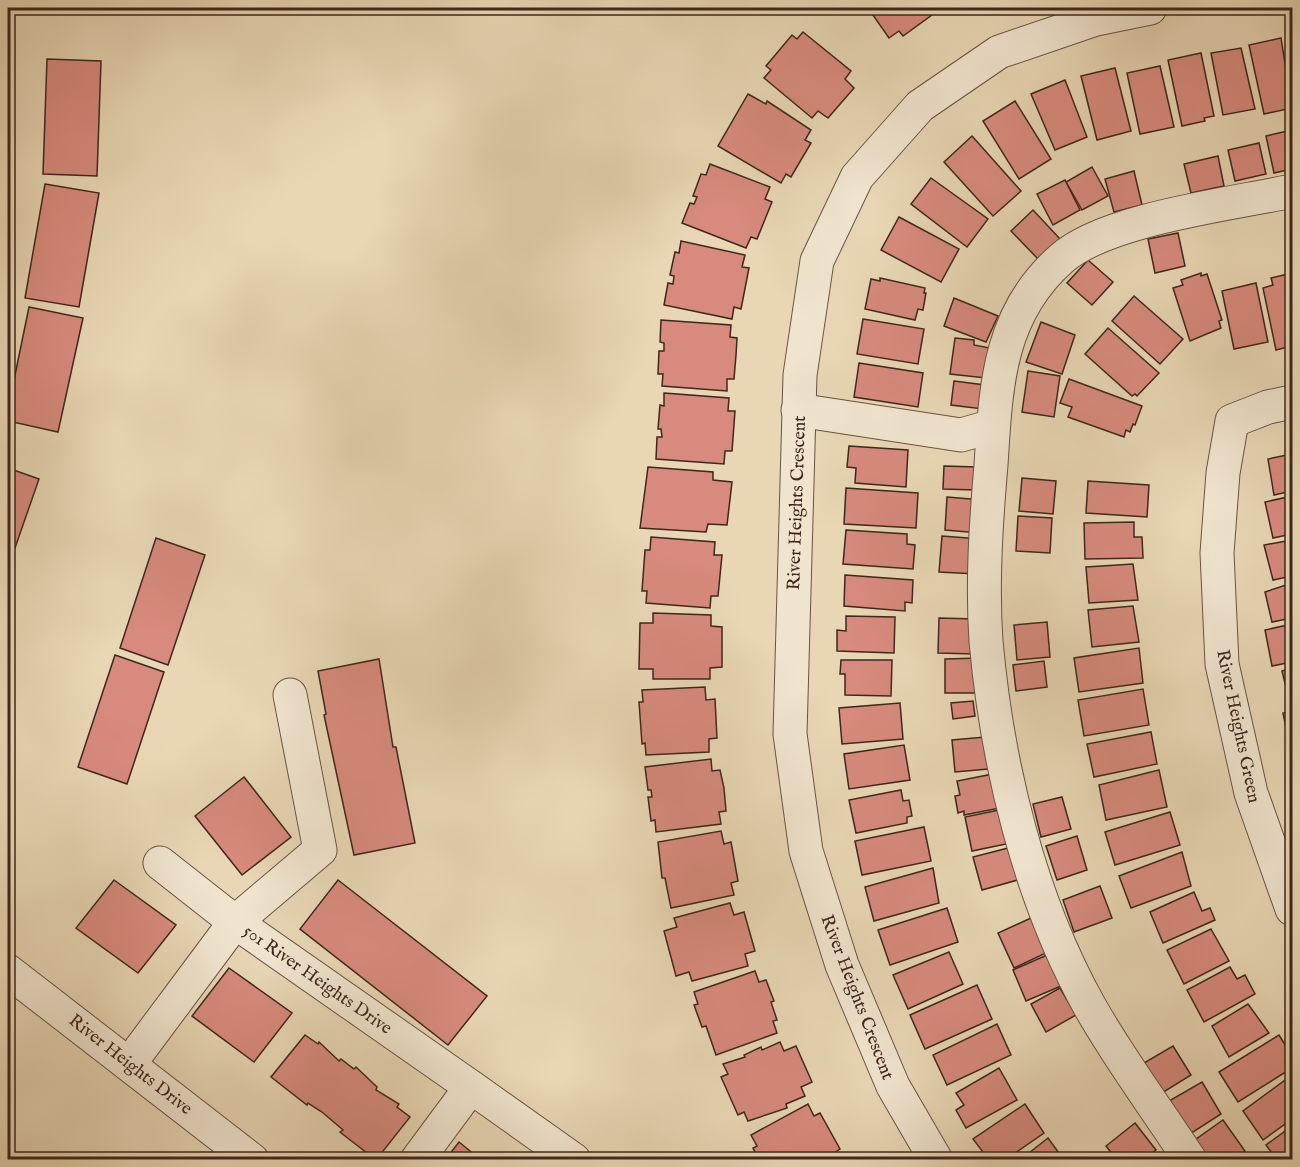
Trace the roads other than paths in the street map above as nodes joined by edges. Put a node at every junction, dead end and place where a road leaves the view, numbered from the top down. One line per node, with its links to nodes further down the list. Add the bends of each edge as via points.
1 (1150, 8): 4 (street, River Heights Crescent, via 1096,19 999,52 920,106 857,177 817,261)
2 (1293, 192): 5 (street, via 1130,226 1095,237 1064,256 1037,282 1017,313 995,394)
3 (1293, 402): 8 (street, River Heights Green, via 1232,421 1223,473 1217,553 1222,664 1251,793)
4 (798, 411): 5 (street, via 961,435); 16 (street, River Heights Crescent, via 790,734 806,851 842,965 888,1075)
5 (993, 426): 17 (street, via 985,542 986,639 997,734 1019,828 1049,919 1090,1006)
6 (290, 695): 9 (street, via 320,850)
7 (160, 863): 9 (street)
8 (1293, 909)
9 (235, 922): 11 (street, 501 River Heights Drive); 12 (street, 501 River Heights Drive)
10 (8, 971): 11 (street, River Heights Drive)
11 (130, 1063): 13 (street, River Heights Drive)
12 (471, 1086): 14 (street); 15 (street, 501 River Heights Drive)
13 (252, 1160)
14 (417, 1160)
15 (574, 1160)
16 (936, 1160)
17 (1190, 1160)

